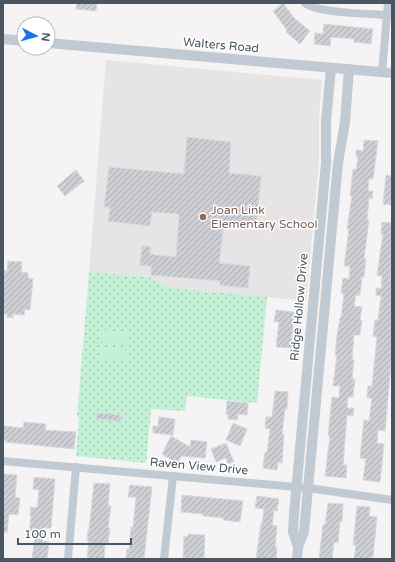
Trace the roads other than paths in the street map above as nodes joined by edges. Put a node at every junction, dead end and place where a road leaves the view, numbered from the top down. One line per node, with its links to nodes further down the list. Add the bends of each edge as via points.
1 (305, 3): 3 (street, via 318,9)
2 (388, 3): 3 (street)
3 (387, 15): 9 (street)
4 (3, 39): 5 (street)
5 (16, 40)
6 (56, 44): 7 (street, Walters Road)
7 (331, 68): 8 (street, Walters Road); 13 (street, Ridge Hollow Drive, via 326,122 326,163)
8 (349, 69): 9 (street, Walters Road); 14 (street, Ridge Hollow Drive, via 345,122 337,171)
9 (387, 72)
10 (3, 461): 11 (street, Raven View Drive)
11 (76, 468): 12 (street, Raven View Drive); 17 (street)
12 (172, 476): 13 (street, Raven View Drive); 18 (street)
13 (296, 487): 14 (street, Raven View Drive); 16 (street, Ridge Hollow Drive, via 293,532)
14 (308, 488): 15 (street, Raven View Drive); 16 (street, Ridge Hollow Drive, via 304,532)
15 (392, 500)
16 (298, 547): 19 (street, Ridge Hollow Drive)
17 (68, 559)
18 (164, 559)
19 (297, 559)

